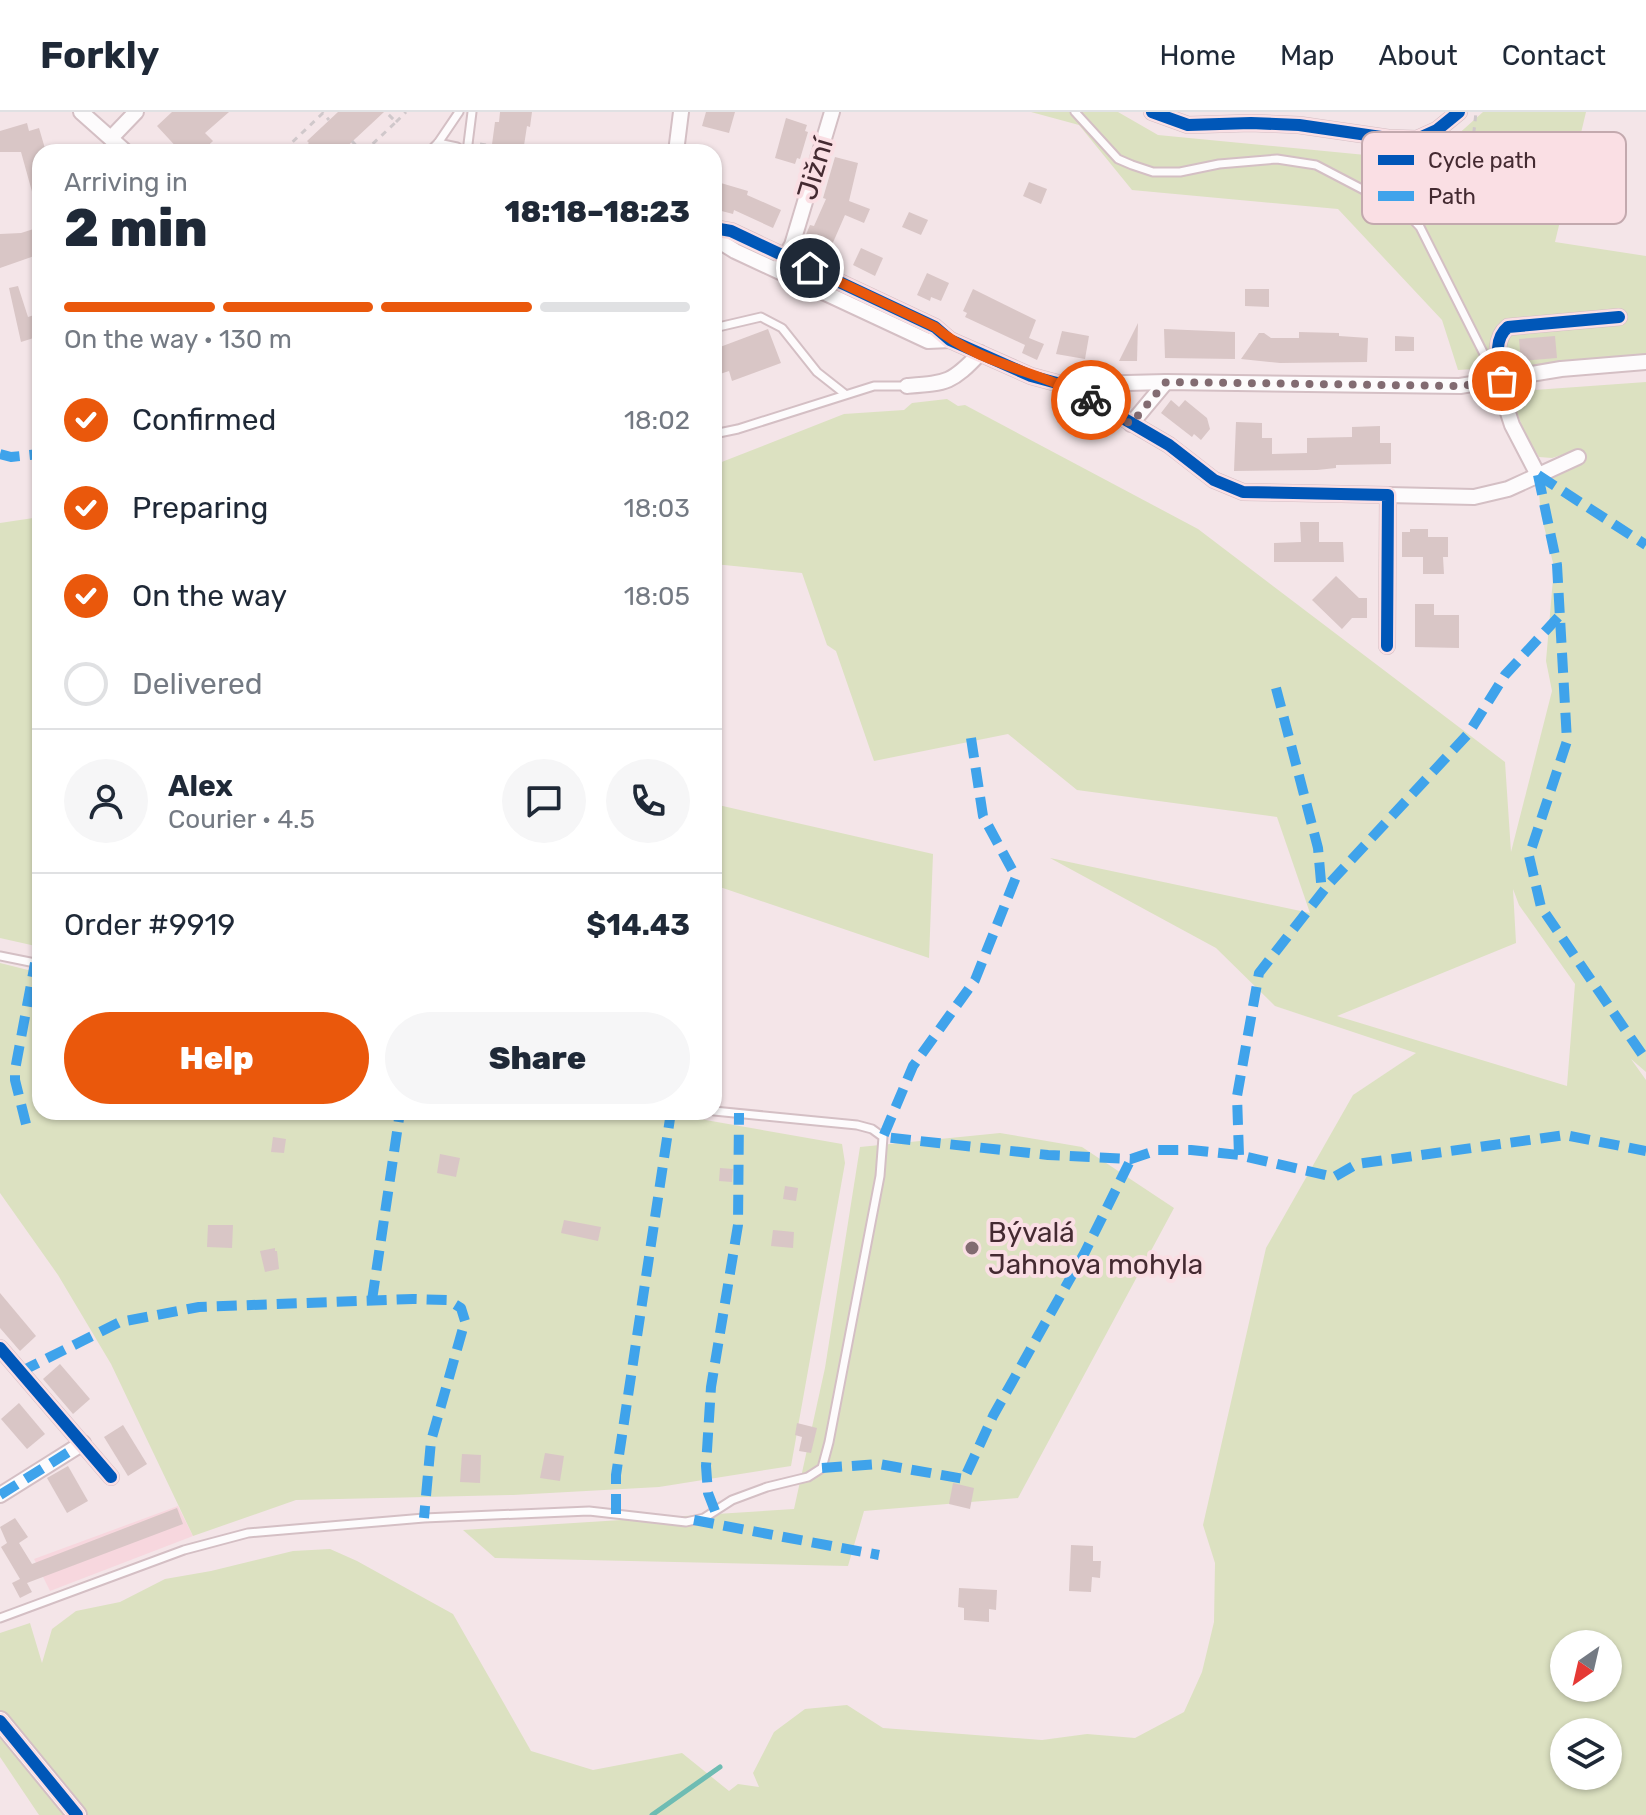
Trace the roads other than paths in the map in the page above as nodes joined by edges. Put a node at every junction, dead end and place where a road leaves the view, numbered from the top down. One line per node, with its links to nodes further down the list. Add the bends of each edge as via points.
1 (81, 112): 12 (street)
2 (136, 112): 12 (street)
3 (459, 112): 13 (lane)
4 (472, 112): 16 (lane)
5 (681, 112): 17 (street)
6 (832, 112): 22 (street, Jižní)
7 (1075, 112): 18 (lane, via 1118,159 1153,172 1277,159 1316,165)
8 (1152, 112): 11 (street, via 1188,125 1299,125)
9 (1459, 112): 10 (street)
10 (1433, 132)
11 (1362, 134)
12 (111, 138): 14 (street)
13 (438, 143): 15 (lane)
14 (117, 144)
15 (443, 144)
16 (466, 144)
17 (677, 144)
18 (1362, 189)
19 (1417, 224): 30 (lane)
20 (722, 229): 22 (street)
21 (722, 242): 23 (street)
22 (786, 256): 23 (street, Jižní); 26 (street, via 935,327)
23 (776, 269): 26 (street, via 928,341)
24 (1619, 317): 30 (street, via 1508,327 1498,343)
25 (722, 326): 33 (lane, via 761,317 782,328 817,372)
26 (950, 340): 27 (street)
27 (980, 353): 32 (street, via 943,384); 34 (street, via 1068,386)
28 (1646, 362): 30 (street, via 1561,369)
29 (1166, 382): 30 (street); 31 (street); 34 (street)
30 (1500, 382): 37 (street, via 1512,425)
31 (1087, 384)
32 (907, 386): 33 (lane, via 874,386)
33 (845, 394): 35 (lane)
34 (1131, 424): 38 (street, via 1214,480 1243,492)
35 (722, 432)
36 (1578, 457): 37 (street)
37 (1538, 475): 38 (street, via 1474,497)
38 (1388, 495): 39 (street)
39 (1387, 646)
40 (0, 956): 41 (lane)
41 (32, 962)
42 (722, 1112): 47 (lane, via 857,1125 883,1137 880,1176 822,1468 686,1522 589,1511 248,1533 184,1550)
43 (0, 1348): 44 (street)
44 (83, 1443): 45 (street); 46 (street)
45 (111, 1477)
46 (0, 1495)
47 (0, 1618)
48 (0, 1721): 49 (street)
49 (77, 1815)

